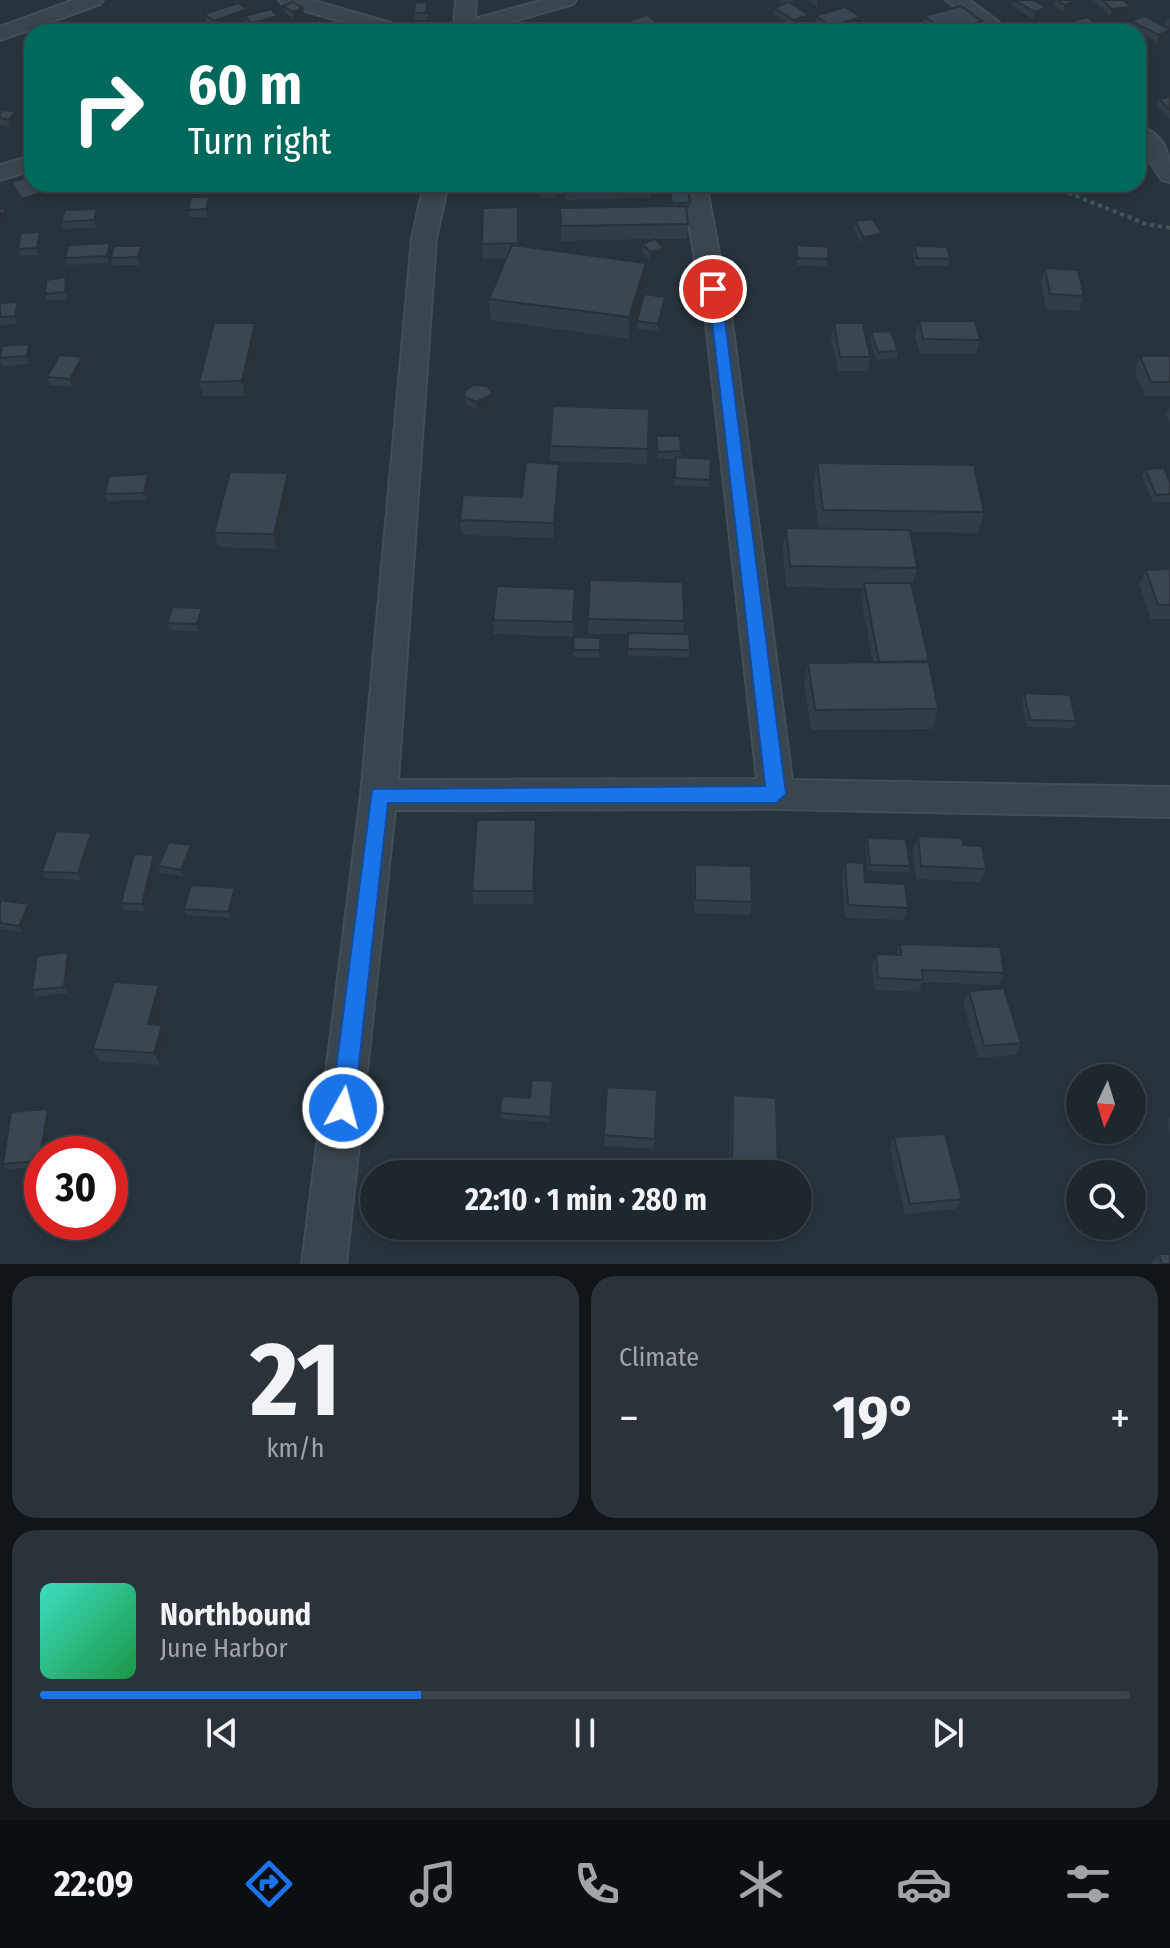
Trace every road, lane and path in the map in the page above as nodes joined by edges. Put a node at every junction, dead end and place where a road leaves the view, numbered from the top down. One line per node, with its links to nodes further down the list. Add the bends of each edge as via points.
1 (93, 0): 6 (street)
2 (289, 0): 7 (street)
3 (466, 0): 8 (street)
4 (566, 0): 9 (street)
5 (956, 0): 10 (street)
6 (27, 24)
7 (373, 24)
8 (461, 24)
9 (484, 24)
10 (990, 24)
11 (24, 25): 12 (street)
12 (0, 34)
13 (1146, 139): 16 (street)
14 (24, 166): 15 (street)
15 (0, 173)
16 (1170, 175)
17 (434, 192): 22 (street, via 424,239)
18 (695, 192): 21 (street, via 718,315)
19 (1066, 192): 20 (path, via 1146,224)
20 (1170, 228)
21 (776, 794): 22 (street); 23 (street)
22 (379, 795): 24 (street)
23 (1170, 802)
24 (324, 1264)

